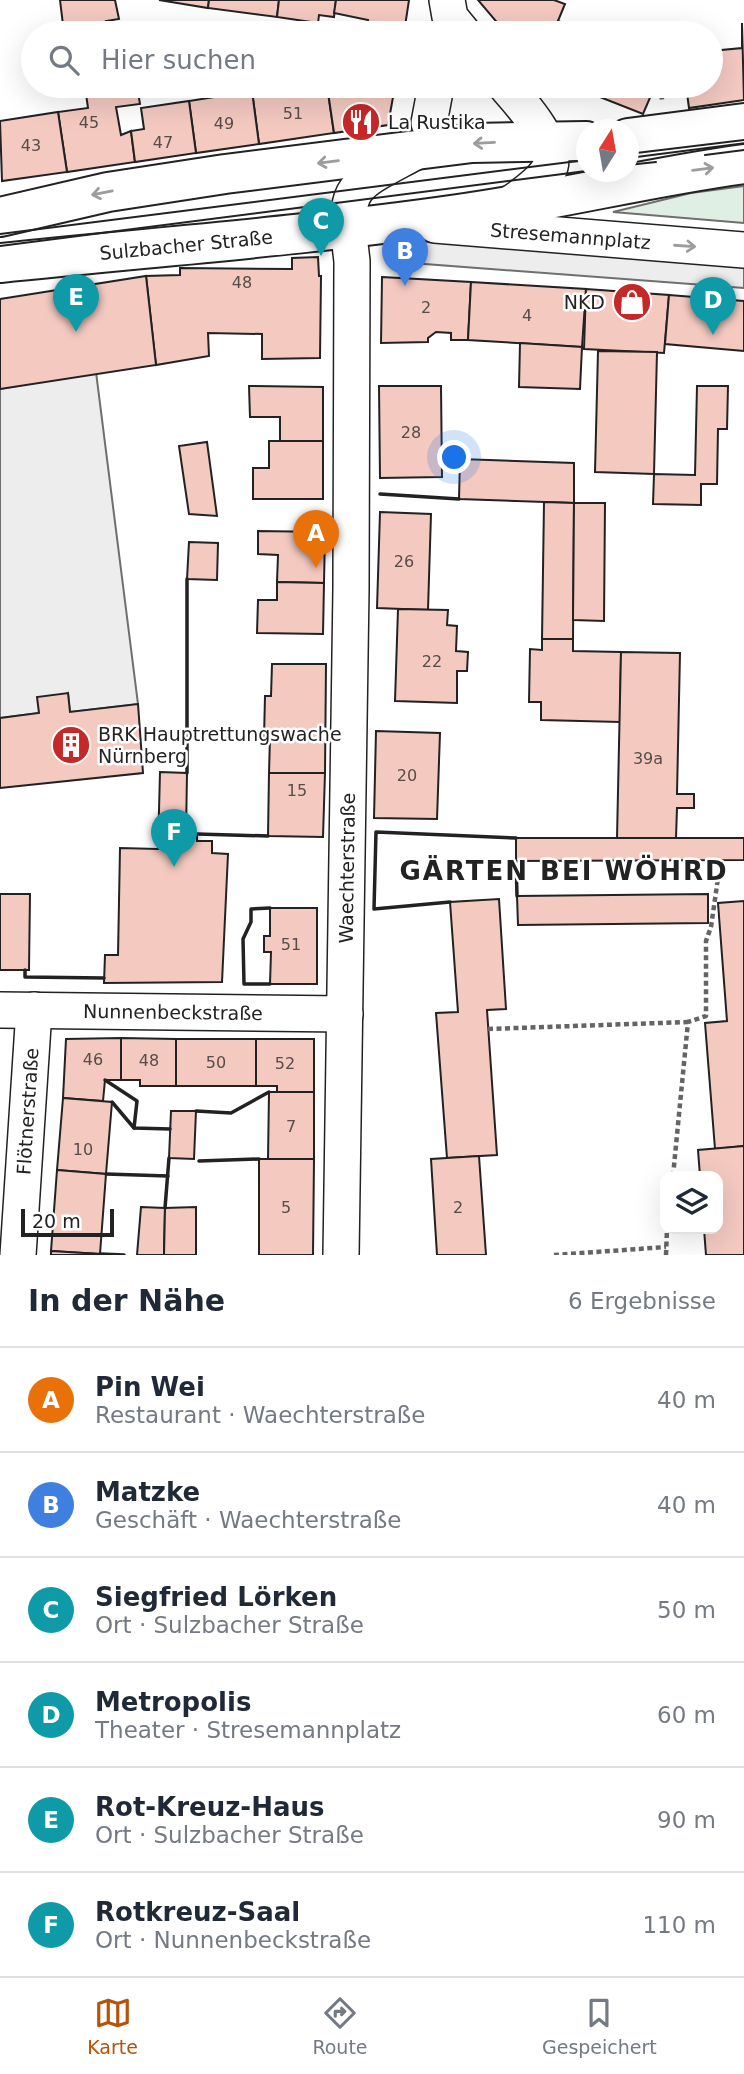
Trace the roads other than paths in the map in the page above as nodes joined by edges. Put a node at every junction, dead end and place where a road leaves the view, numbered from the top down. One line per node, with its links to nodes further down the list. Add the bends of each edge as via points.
1 (433, 98): 4 (street)
2 (515, 98): 7 (street)
3 (744, 123): 5 (main road)
4 (424, 137): 7 (main road, one-way to 4, via 472,144); 10 (main road, one-way to 10, via 134,187); 12 (street, Waechterstraße, via 356,188 349,201)
5 (639, 137)
6 (576, 141): 7 (main road)
7 (548, 142): 9 (street, via 548,170)
8 (744, 164): 9 (main road, Sulzbacher Straße, one-way to 8)
9 (506, 207): 11 (main road, Sulzbacher Straße)
10 (0, 217)
11 (397, 222): 12 (main road, Sulzbacher Straße); 13 (street, Stresemannplatz, one-way to 13)
12 (348, 230): 14 (main road, Sulzbacher Straße); 17 (street, Waechterstraße, via 352,261 351,548)
13 (744, 250)
14 (0, 264)
15 (0, 1010): 16 (street, Nunnenbeckstraße)
16 (34, 1010): 17 (street, Nunnenbeckstraße); 18 (street, Flötnerstraße)
17 (345, 1014): 19 (street, Waechterstraße)
18 (18, 1255)
19 (341, 1255)

